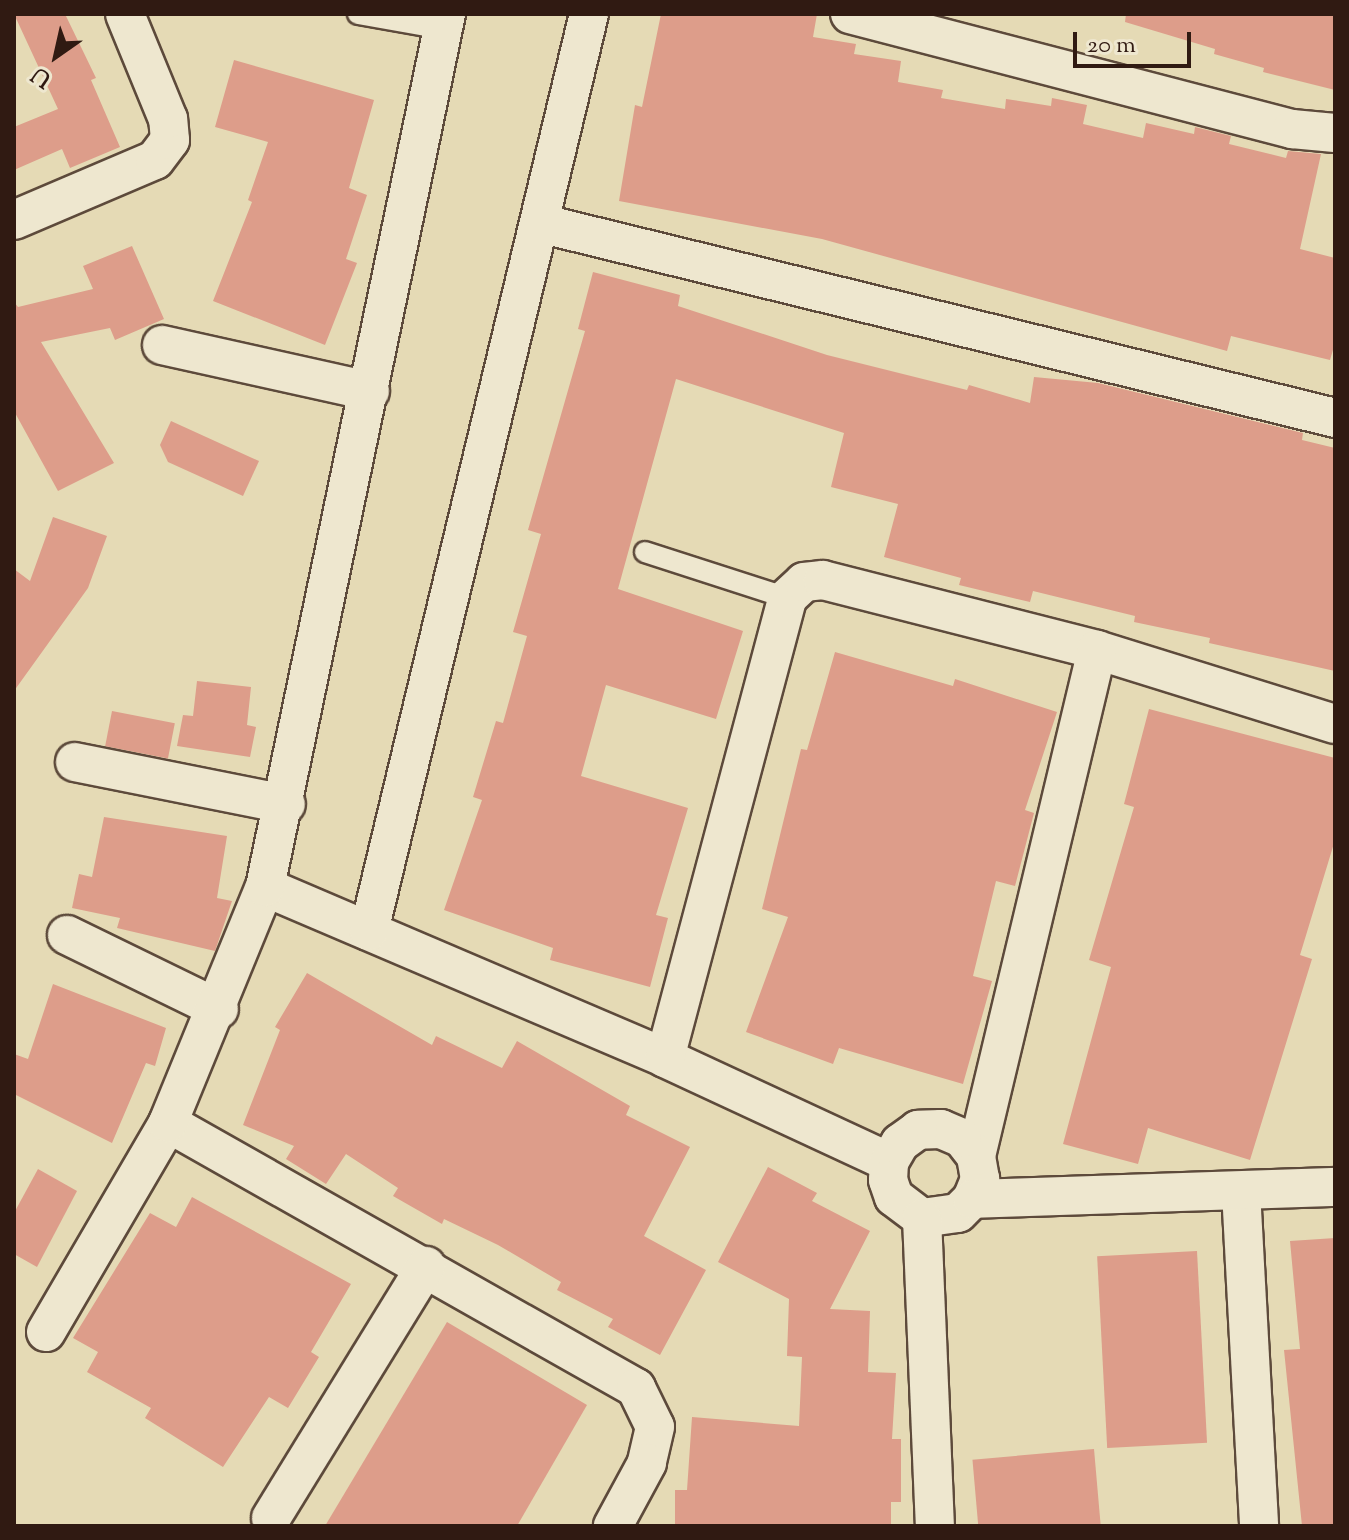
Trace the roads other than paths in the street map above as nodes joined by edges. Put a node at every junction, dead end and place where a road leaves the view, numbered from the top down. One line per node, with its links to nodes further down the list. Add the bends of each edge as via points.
1 (125, 14): 7 (street, via 168,119 170,140 155,160)
2 (358, 14): 5 (lane)
3 (589, 14): 8 (street)
4 (850, 14): 6 (street, via 1292,129)
5 (445, 22): 10 (street)
6 (1335, 133)
7 (14, 220)
8 (539, 223): 11 (street); 19 (street)
9 (162, 345): 10 (street)
10 (370, 391): 17 (street)
11 (1335, 418)
12 (645, 552): 13 (lane)
13 (787, 598): 14 (street, via 804,582 823,580); 22 (street)
14 (1097, 650): 15 (street); 24 (street)
15 (1335, 724)
16 (75, 762): 17 (street)
17 (286, 804): 18 (street)
18 (265, 887): 19 (street); 21 (street)
19 (369, 931): 22 (street)
20 (67, 935): 21 (street)
21 (219, 1009): 23 (street)
22 (665, 1058): 25 (street)
23 (168, 1123): 30 (street); 31 (street)
24 (976, 1156): 25 (street, via 962,1138 930,1130 900,1143); 28 (street, via 980,1179)
25 (889, 1162): 29 (street, via 894,1197)
26 (1335, 1187): 27 (street)
27 (1241, 1191): 28 (street); 35 (street)
28 (972, 1199): 29 (street, via 958,1213)
29 (922, 1218): 34 (street)
30 (426, 1266): 32 (street); 33 (street, via 636,1388 655,1427 647,1463)
31 (46, 1332)
32 (271, 1518)
33 (613, 1526)
34 (935, 1526)
35 (1259, 1526)

